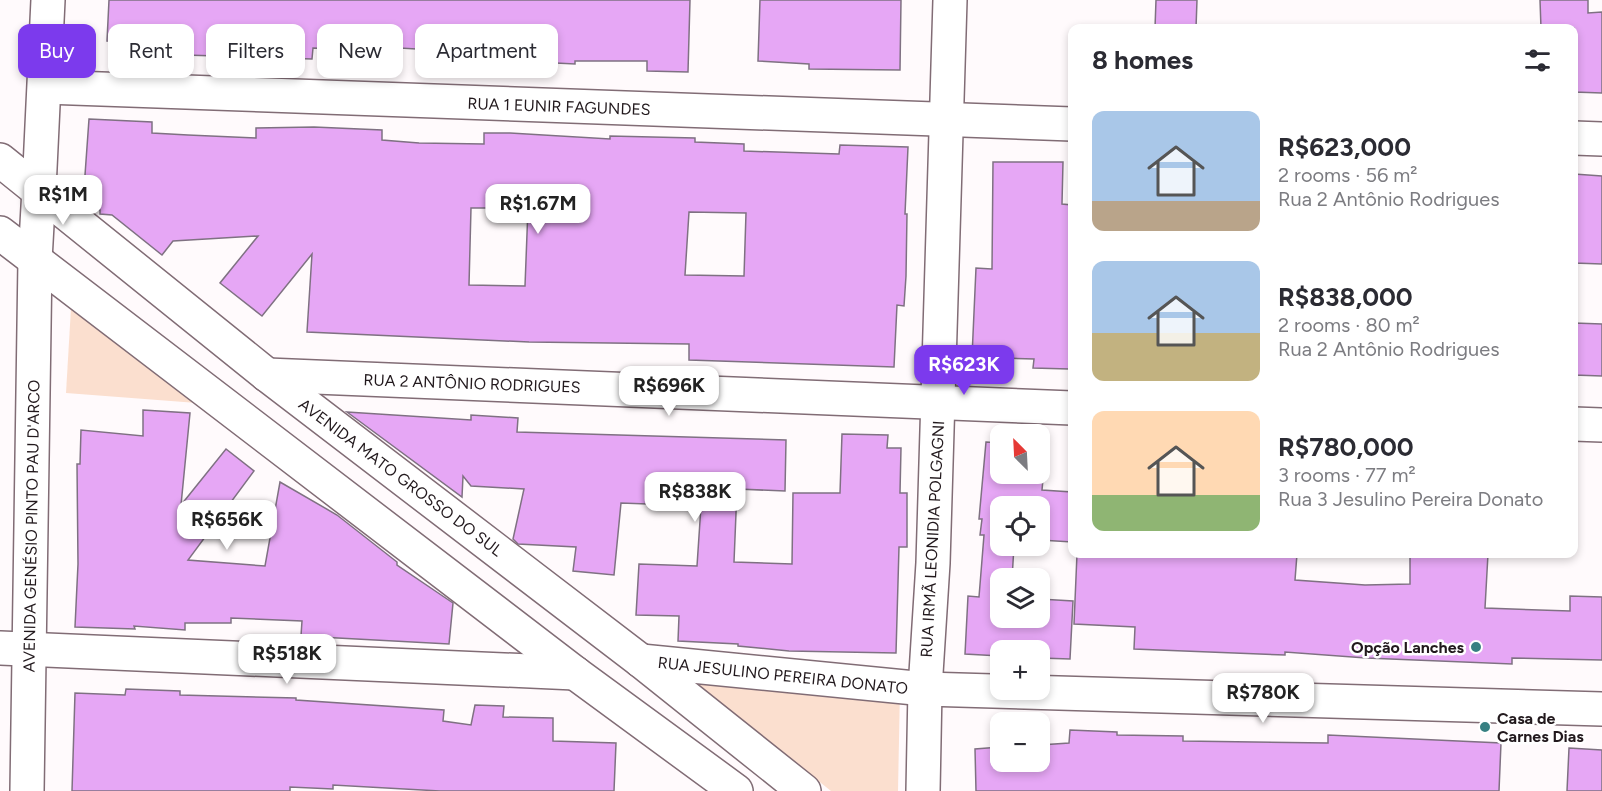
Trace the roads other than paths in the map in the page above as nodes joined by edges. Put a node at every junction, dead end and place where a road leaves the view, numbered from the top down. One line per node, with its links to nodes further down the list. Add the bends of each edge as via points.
1 (48, 0): 3 (street, AVENIDA GENÉSIO PINTO PAU D'ARCO)
2 (950, 0): 4 (street, RUA IRMÃ LEONIDIA POLGAGNI)
3 (45, 87): 4 (street, RUA 1 EUNIR FAGUNDES); 9 (street, AVENIDA GENÉSIO PINTO PAU D'ARCO)
4 (947, 121): 5 (street, RUA 1 EUNIR FAGUNDES); 13 (street, RUA IRMÃ LEONIDIA POLGAGNI)
5 (1068, 124)
6 (1578, 138): 7 (street)
7 (1602, 139)
8 (0, 160): 9 (street, AVENIDA MATO GROSSO DO SUL)
9 (39, 189): 11 (street, AVENIDA GENÉSIO PINTO PAU D'ARCO); 12 (street, AVENIDA MATO GROSSO DO SUL)
10 (0, 232): 11 (street)
11 (35, 260): 17 (street, AVENIDA GENÉSIO PINTO PAU D'ARCO); 19 (street)
12 (267, 375): 13 (street, RUA 2 ANTÔNIO RODRIGUES); 18 (street, AVENIDA MATO GROSSO DO SUL)
13 (938, 403): 14 (street, RUA 2 ANTÔNIO RODRIGUES); 20 (street, RUA IRMÃ LEONIDIA POLGAGNI)
14 (1068, 408)
15 (1578, 424): 16 (street)
16 (1602, 425)
17 (15, 648): 19 (street); 22 (street, AVENIDA GENÉSIO PINTO PAU D'ARCO)
18 (641, 661): 20 (street, RUA JESULINO PEREIRA DONATO); 24 (street, AVENIDA MATO GROSSO DO SUL)
19 (575, 673): 23 (street)
20 (925, 689): 21 (street, RUA JESULINO PEREIRA DONATO); 25 (street, RUA IRMÃ LEONIDIA POLGAGNI)
21 (1602, 709)
22 (27, 791)
23 (736, 791)
24 (804, 791)
25 (923, 791)

